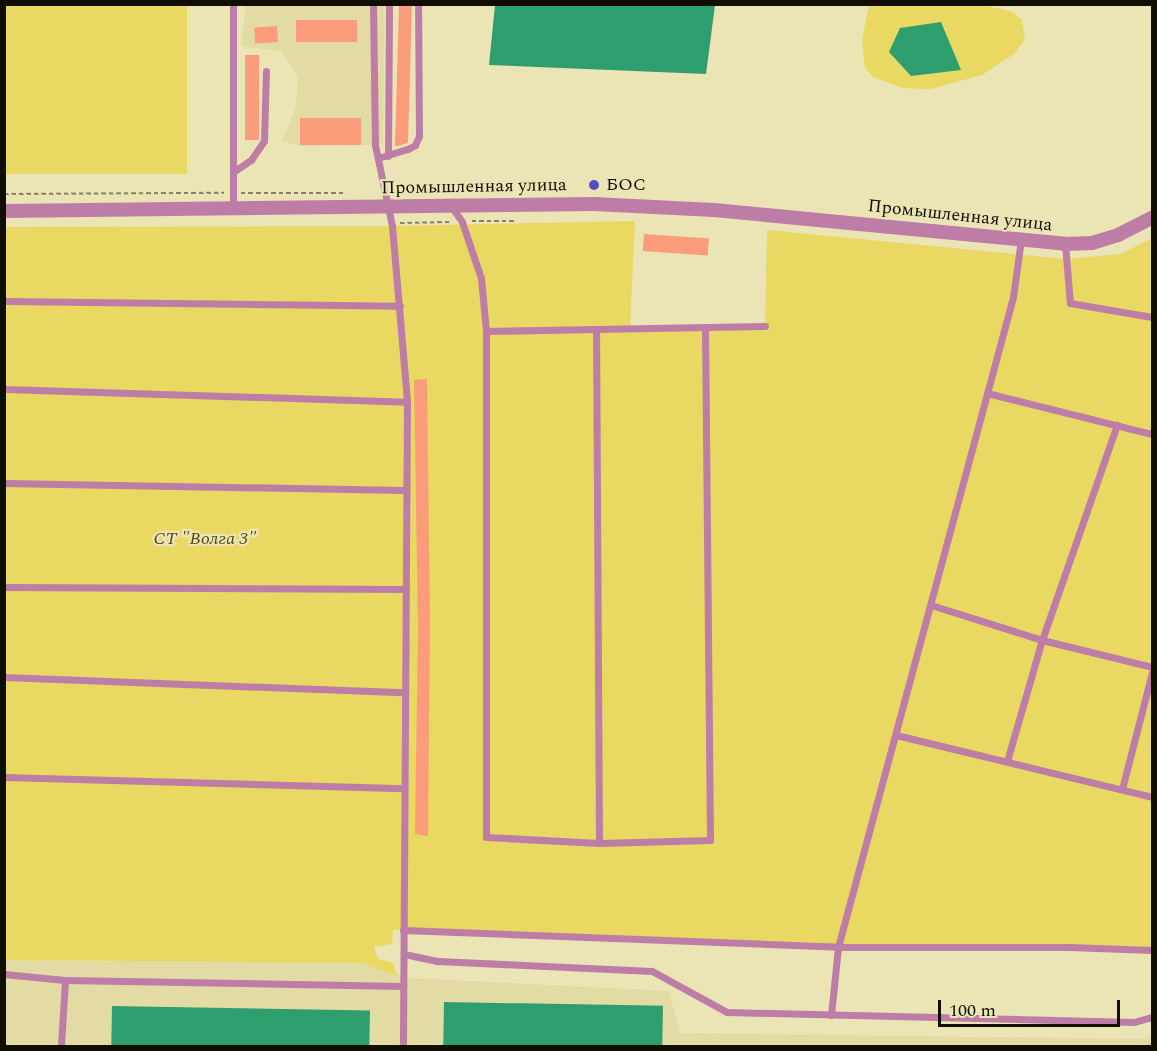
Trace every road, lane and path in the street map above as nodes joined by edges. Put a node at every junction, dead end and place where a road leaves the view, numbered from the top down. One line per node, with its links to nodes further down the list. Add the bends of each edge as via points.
1 (233, 4): 8 (lane)
2 (373, 4): 7 (lane)
3 (418, 4): 6 (lane, via 419,136 415,145)
4 (389, 6): 6 (lane)
5 (266, 71): 8 (lane, via 264,141 251,160)
6 (388, 156): 7 (lane)
7 (378, 158): 14 (lane)
8 (233, 172): 9 (lane)
9 (233, 193): 10 (path); 11 (path); 15 (lane)
10 (350, 193)
11 (4, 194)
12 (449, 204): 13 (street, Промышленная улица); 14 (street, Промышленная улица); 27 (lane, via 462,222 481,278)
13 (477, 204): 18 (path); 19 (street, Промышленная улица, via 714,210)
14 (388, 205): 15 (street, Промышленная улица); 22 (lane)
15 (233, 209): 16 (street, Промышленная улица)
16 (4, 211)
17 (1152, 218): 20 (street, Промышленная улица, via 1092,243)
18 (477, 221)
19 (1021, 239): 20 (street, Промышленная улица); 29 (lane, via 1013,297)
20 (1065, 244): 23 (lane, via 1070,303)
21 (4, 301): 22 (lane)
22 (400, 306): 30 (lane)
23 (1152, 317)
24 (765, 326): 25 (lane)
25 (705, 327): 26 (lane); 49 (lane, via 710,840)
26 (596, 329): 27 (lane); 49 (lane)
27 (486, 331): 49 (lane, via 486,837)
28 (4, 389): 30 (lane)
29 (987, 393): 31 (lane); 37 (lane)
30 (406, 402): 34 (lane)
31 (1117, 425): 32 (lane); 38 (lane)
32 (1152, 434)
33 (4, 483): 34 (lane)
34 (405, 490): 36 (lane)
35 (4, 587): 36 (lane)
36 (404, 589): 42 (lane)
37 (931, 605): 38 (lane); 43 (lane)
38 (1042, 640): 39 (lane); 44 (lane)
39 (1152, 667)
40 (1152, 672): 47 (lane)
41 (4, 677): 42 (lane)
42 (403, 692): 46 (lane)
43 (896, 735): 44 (lane); 51 (lane)
44 (1007, 762): 47 (lane)
45 (4, 777): 46 (lane)
46 (404, 788): 50 (lane)
47 (1122, 789): 48 (lane)
48 (1152, 796)
49 (599, 843)
50 (403, 930): 51 (lane); 53 (lane)
51 (838, 947): 52 (lane); 57 (lane)
52 (1152, 950)
53 (404, 954): 56 (lane); 57 (lane, via 438,961 652,970 727,1012)
54 (4, 974): 55 (lane)
55 (65, 980): 56 (lane); 59 (lane)
56 (403, 986): 60 (lane)
57 (831, 1015): 58 (lane, via 1134,1022)
58 (1152, 1017)
59 (61, 1047)
60 (403, 1047)

